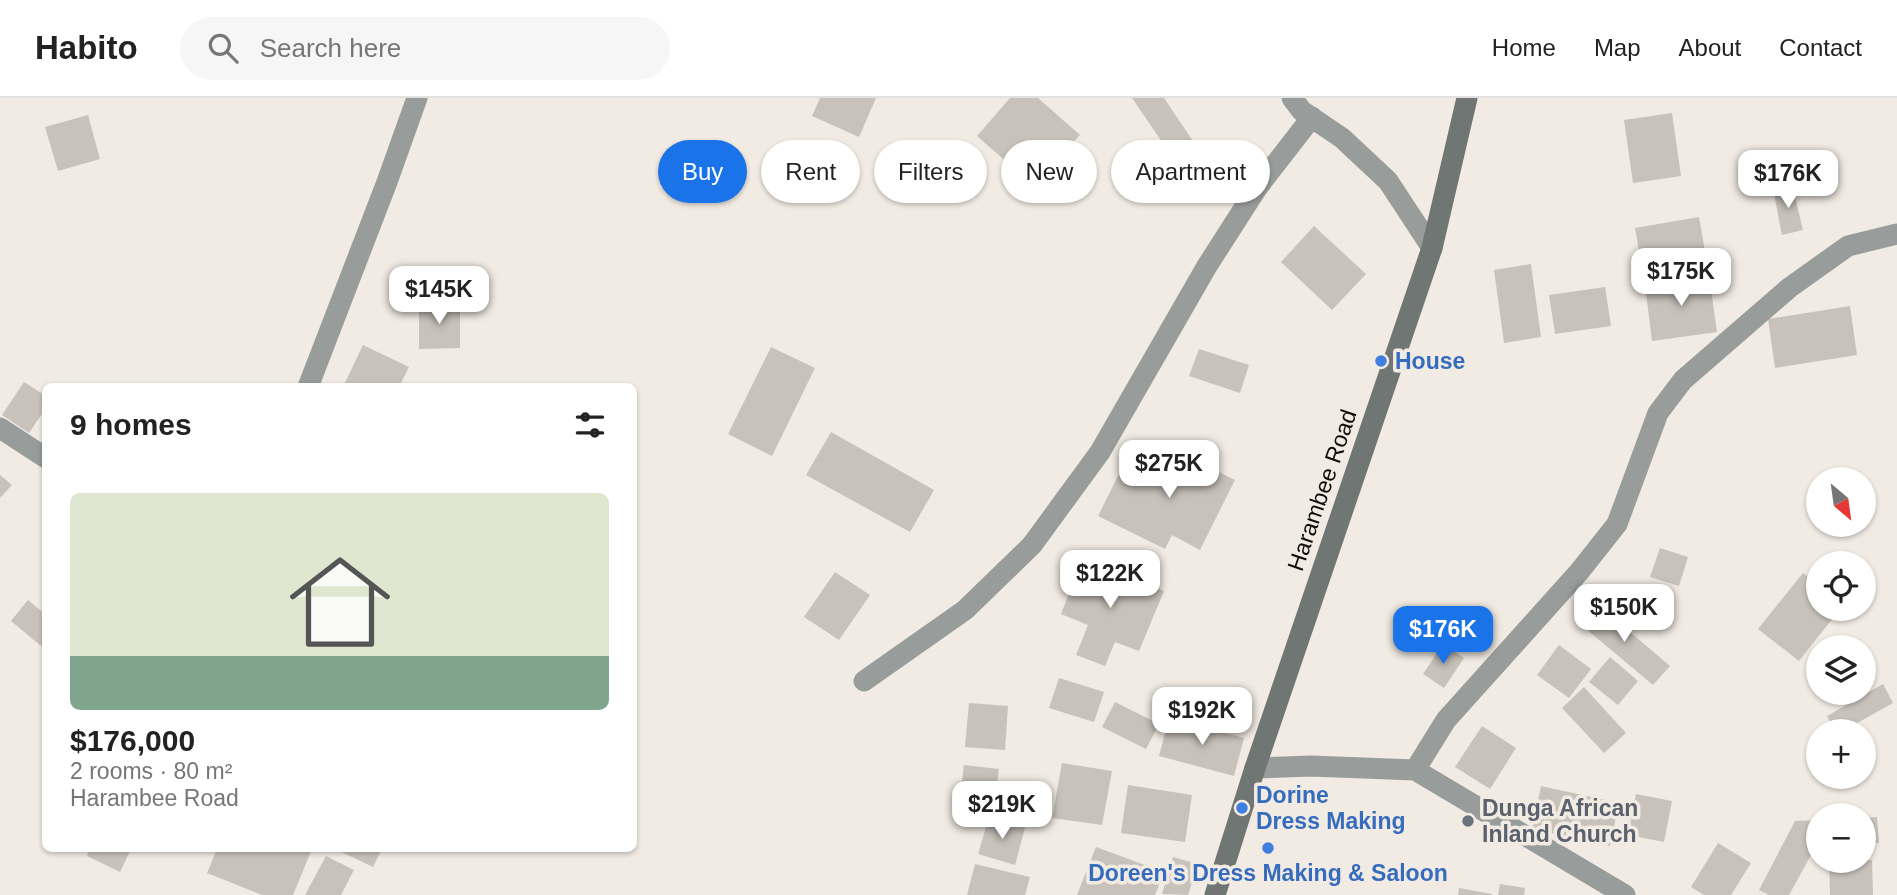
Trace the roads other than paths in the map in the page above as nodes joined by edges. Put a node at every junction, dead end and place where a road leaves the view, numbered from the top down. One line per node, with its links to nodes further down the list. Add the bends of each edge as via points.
1 (416, 98): 7 (street)
2 (1292, 98): 4 (street)
3 (1467, 98): 6 (main road, Harambee Road)
4 (1312, 117): 6 (street, via 1388,181); 10 (street, via 1257,188 1207,265 1100,452 1032,545 965,610)
5 (1897, 234): 12 (street, via 1848,246 1789,288 1683,380 1658,413 1617,524 1446,720)
6 (1432, 248): 11 (main road, Harambee Road)
7 (309, 383)
8 (0, 428): 9 (street)
9 (42, 455)
10 (864, 681)
11 (1255, 768): 12 (street); 13 (main road, Harambee Road)
12 (1415, 769): 14 (street)
13 (1215, 895)
14 (1625, 895)

